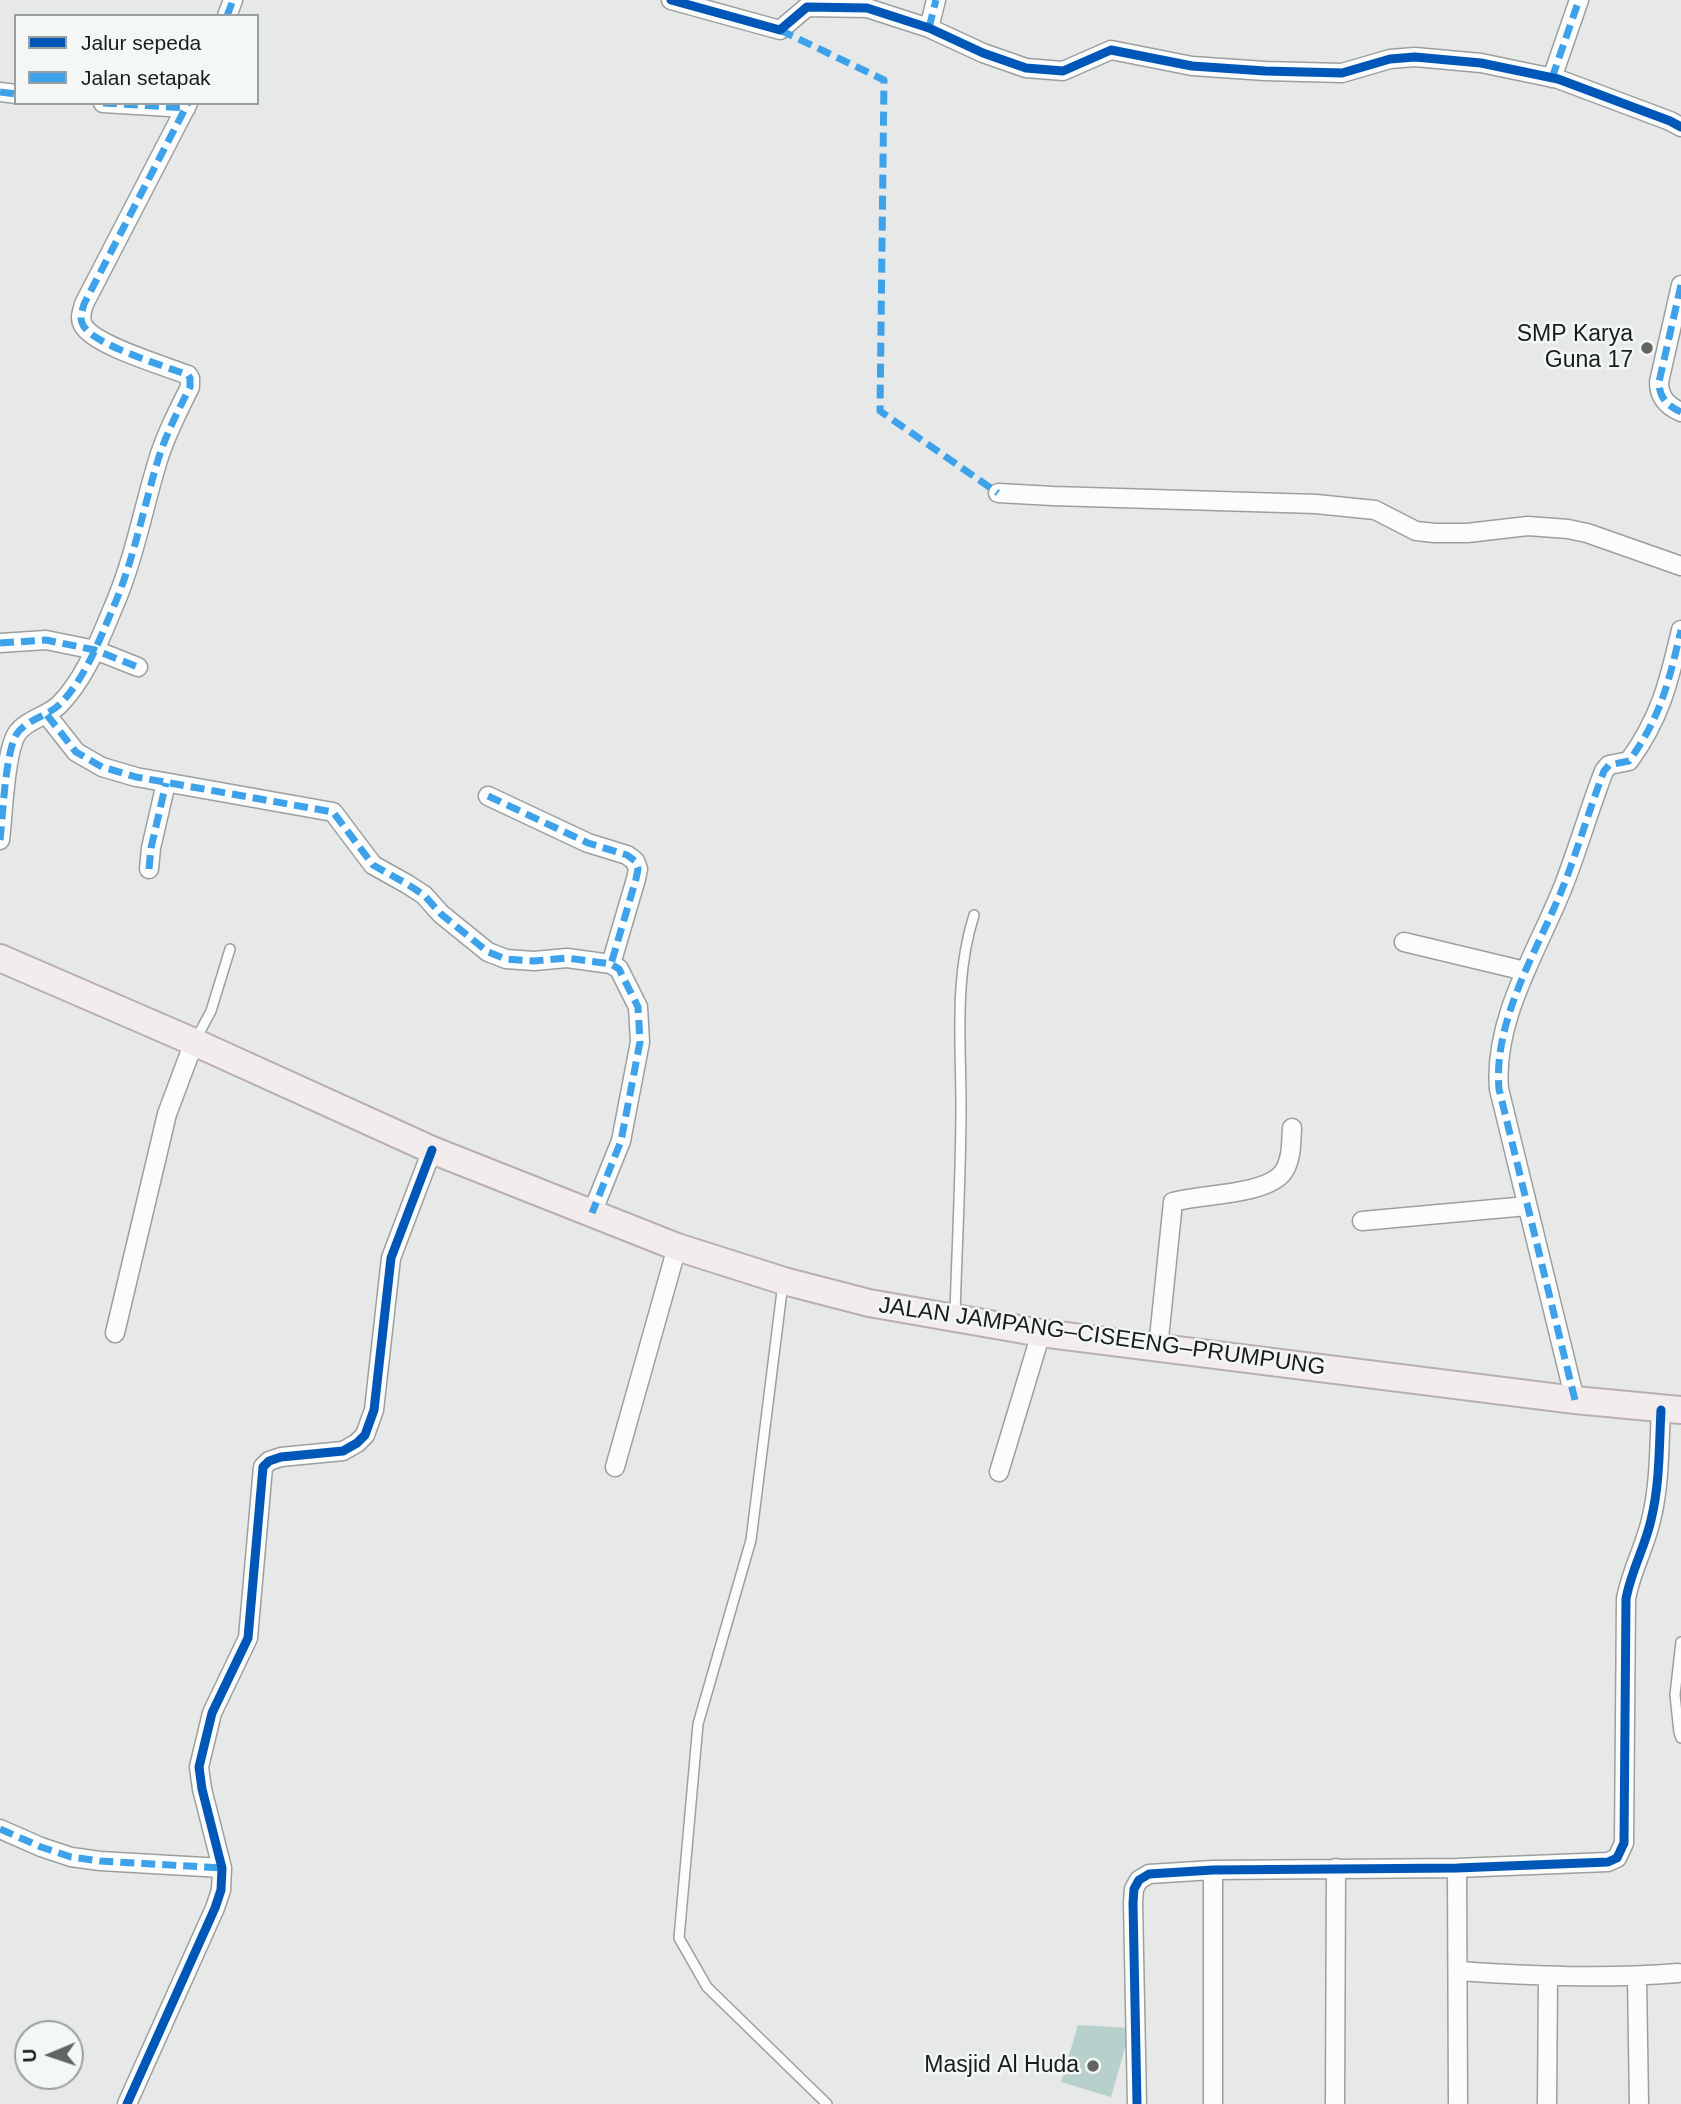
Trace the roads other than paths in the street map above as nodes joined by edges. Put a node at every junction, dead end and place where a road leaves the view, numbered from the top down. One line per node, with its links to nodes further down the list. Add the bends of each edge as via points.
1 (671, 0): 4 (street, via 780,30 807,7 831,6 867,8)
2 (936, 0): 4 (street)
3 (1579, 0): 5 (street)
4 (929, 28): 5 (street, via 1026,68 1063,71 1111,50 1203,67 1342,73 1390,59 1445,58)
5 (1552, 78): 8 (street)
6 (159, 105): 7 (street)
7 (187, 106): 15 (street, via 80,315 88,334 188,375 191,383 166,438 115,604)
8 (1681, 127)
9 (1681, 285): 10 (street, via 1659,382 1662,397)
10 (1681, 412)
11 (998, 493): 12 (street, via 1341,506 1375,510 1416,531 1435,533 1528,526 1568,529)
12 (1681, 566)
13 (1681, 630): 27 (street, via 1657,715 1629,761 1609,765 1604,771 1563,888)
14 (0, 643): 15 (street, via 46,640)
15 (95, 650): 16 (street); 17 (street, via 72,690)
16 (138, 667)
17 (47, 715): 18 (street, via 76,752 102,767); 20 (street, via 27,724 16,737)
18 (166, 783): 21 (street); 26 (street, via 333,813 373,865 424,895 488,953 506,960 567,958)
19 (488, 796): 26 (street, via 635,861 636,879)
20 (0, 840)
21 (149, 869)
22 (974, 915): 36 (lane, via 959,1003)
23 (1404, 943): 27 (street)
24 (230, 949): 28 (lane, via 211,1011)
25 (0, 958): 28 (main road, JALAN JAMPANG–CISEENG–PRUMPUNG)
26 (611, 964): 32 (street, via 619,969 639,1007 640,1042 621,1141)
27 (1525, 971): 31 (street, via 1502,1042 1498,1076)
28 (194, 1042): 30 (main road, JALAN JAMPANG–CISEENG–PRUMPUNG); 38 (street, via 167,1114)
29 (1292, 1128): 39 (street, via 1290,1154 1283,1172 1272,1182 1173,1202)
30 (432, 1150): 32 (main road, JALAN JAMPANG–CISEENG–PRUMPUNG); 47 (street, via 391,1258 374,1410 365,1435 343,1451 281,1457 263,1467 248,1638 212,1713 199,1767)
31 (1527, 1206): 33 (street); 40 (street)
32 (592, 1213): 34 (main road, JALAN JAMPANG–CISEENG–PRUMPUNG)
33 (1362, 1221)
34 (677, 1247): 35 (main road, JALAN JAMPANG–CISEENG–PRUMPUNG); 42 (street)
35 (783, 1281): 36 (main road, JALAN JAMPANG–CISEENG–PRUMPUNG); 56 (lane, via 751,1540 698,1724 679,1938 707,1987)
36 (954, 1318): 37 (main road, JALAN JAMPANG–CISEENG–PRUMPUNG)
37 (1041, 1333): 39 (main road, JALAN JAMPANG–CISEENG–PRUMPUNG); 43 (street)
38 (115, 1334)
39 (1158, 1348): 40 (main road, JALAN JAMPANG–CISEENG–PRUMPUNG)
40 (1575, 1400): 41 (main road, JALAN JAMPANG–CISEENG–PRUMPUNG)
41 (1671, 1410): 49 (street, via 1656,1498 1626,1599 1624,1843 1620,1853 1608,1862)
42 (615, 1467)
43 (999, 1472)
44 (1681, 1642): 45 (lane, via 1675,1695)
45 (1681, 1738)
46 (0, 1829): 47 (street, via 71,1857)
47 (222, 1868): 55 (street, via 215,1908)
48 (1336, 1868): 49 (street); 50 (street); 59 (street)
49 (1457, 1868): 51 (street)
50 (1213, 1870): 57 (street, via 1149,1874 1134,1889); 58 (street)
51 (1458, 1971): 53 (street); 60 (street)
52 (1678, 1973): 54 (street)
53 (1548, 1977): 54 (street); 61 (street)
54 (1636, 1977): 62 (street)
55 (127, 2104)
56 (827, 2104)
57 (1137, 2104)
58 (1213, 2104)
59 (1335, 2104)
60 (1458, 2104)
61 (1548, 2104)
62 (1639, 2104)

